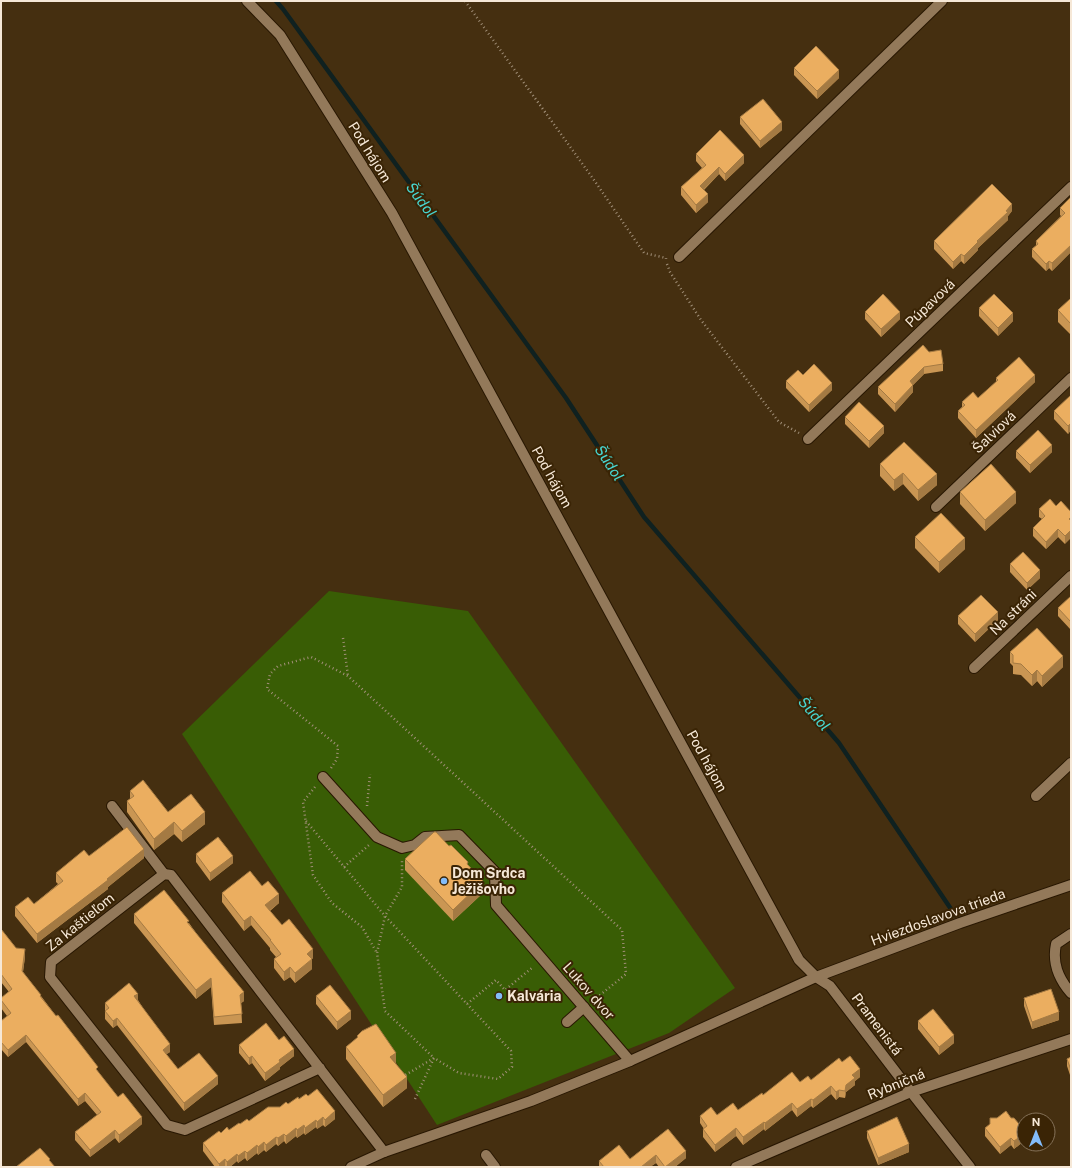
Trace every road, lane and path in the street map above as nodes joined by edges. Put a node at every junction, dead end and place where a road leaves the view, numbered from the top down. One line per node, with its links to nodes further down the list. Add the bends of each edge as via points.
1 (247, 1): 29 (street, Pod hájom, via 280,35 392,213 799,960)
2 (464, 1): 7 (path, via 644,253 666,258 670,272 701,320 779,422)
3 (942, 1): 5 (street)
4 (1071, 187): 7 (street, Púpavová)
5 (679, 256)
6 (1071, 378): 8 (street, Šalviová)
7 (808, 439)
8 (936, 507)
9 (1071, 576): 11 (street, Na stráni)
10 (343, 638): 12 (path)
11 (974, 668)
12 (348, 676): 15 (path, via 311,657 278,666 270,674 267,689 338,746 337,759); 32 (path, via 622,930 626,974)
13 (1071, 763): 16 (street)
14 (370, 774): 19 (path)
15 (323, 777): 18 (path, via 303,802); 19 (street)
16 (1036, 796)
17 (112, 806): 23 (street)
18 (305, 821): 22 (path); 27 (path, via 312,875 332,903 362,927)
19 (366, 825): 20 (street)
20 (377, 837): 21 (street); 22 (path)
21 (402, 848): 25 (path, via 402,887); 28 (street, Lukov dvor, via 415,845 425,837 458,835 495,872 496,905)
22 (344, 867): 25 (path)
23 (164, 874): 37 (street, via 171,875); 37 (street, Za kaštieľom, via 51,962 50,977 167,1125 185,1130)
24 (1071, 885): 29 (street, Hviezdoslavova trieda)
25 (385, 916): 27 (path); 31 (path)
26 (1071, 934): 30 (street, via 1056,944 1054,955 1056,969)
27 (377, 953): 35 (path, via 385,1011)
28 (542, 958): 31 (path, via 506,990 496,980); 32 (street, Lukov dvor)
29 (816, 977): 36 (street, Hviezdoslavova trieda); 39 (street, Pramenistá, via 830,986)
30 (1071, 993)
31 (467, 1004): 35 (path, via 511,1051 512,1066 498,1079 459,1073)
32 (584, 1007): 33 (street); 36 (street, Lukov dvor)
33 (567, 1022)
34 (1071, 1038): 39 (street, Rybničná)
35 (434, 1058): 38 (path); 40 (path)
36 (630, 1061): 41 (street, via 531,1101)
37 (320, 1068): 41 (street)
38 (401, 1077)
39 (911, 1092): 45 (street, Rybničná); 46 (street, Pramenistá)
40 (415, 1099)
41 (384, 1152): 43 (street)
42 (486, 1155): 44 (street)
43 (351, 1167)
44 (495, 1167)
45 (736, 1167)
46 (970, 1167)

